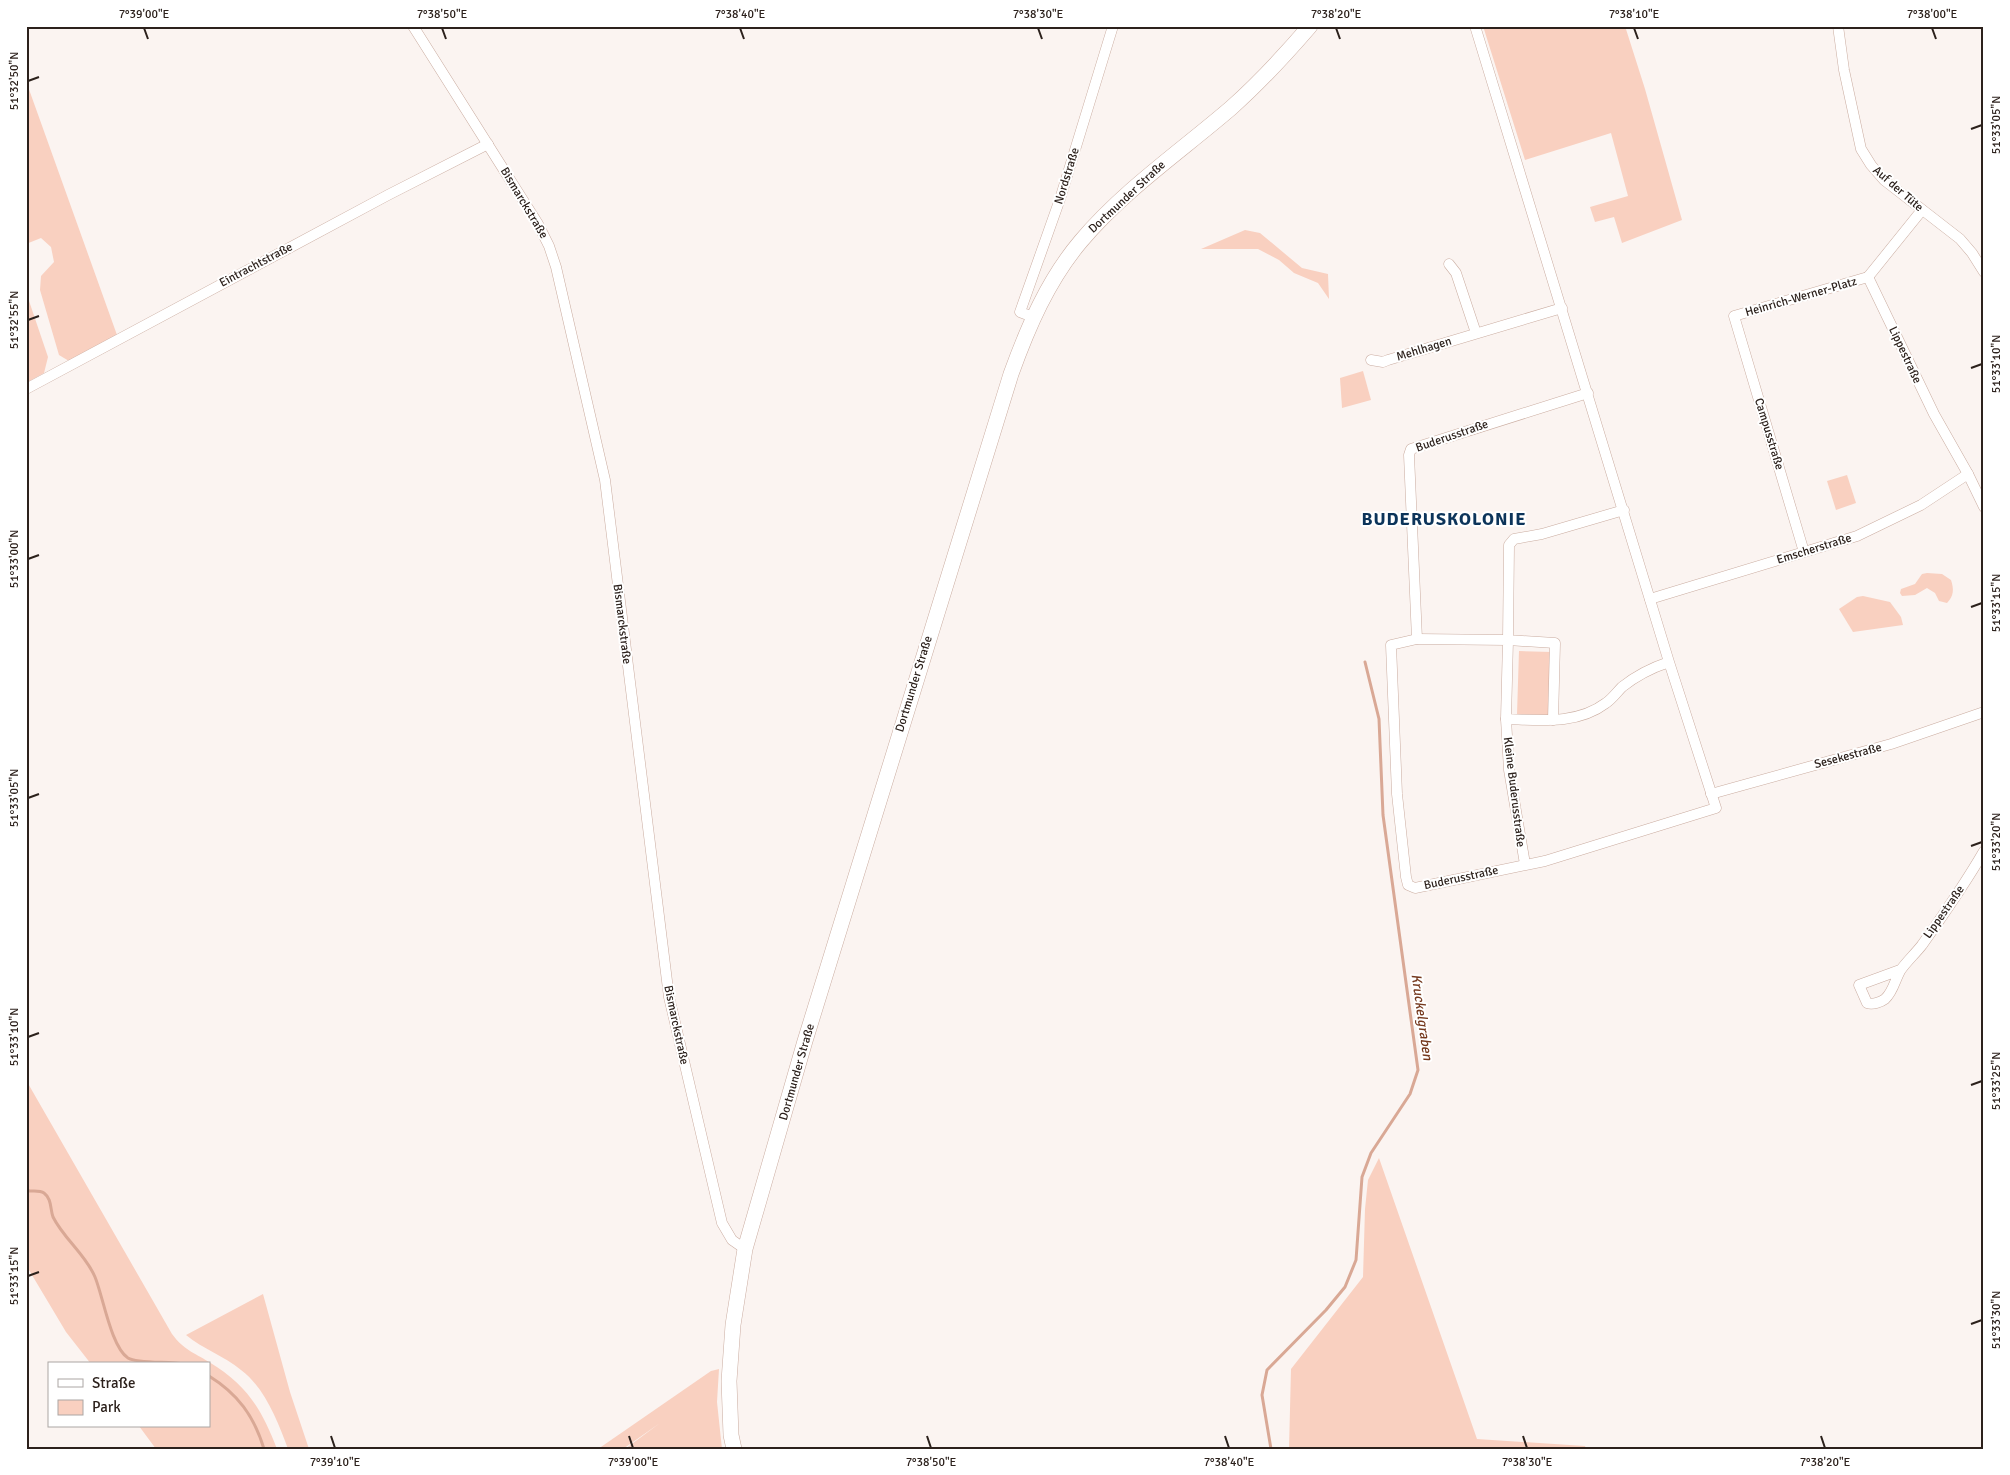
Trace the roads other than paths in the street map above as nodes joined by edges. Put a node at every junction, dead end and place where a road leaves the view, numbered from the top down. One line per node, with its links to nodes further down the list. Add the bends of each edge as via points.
1 (413, 26): 6 (street, Bismarckstraße)
2 (1114, 26): 13 (street, Nordstraße, via 1060,199 1020,312)
3 (1310, 26): 13 (main road, Dortmunder Straße, via 1274,67 1232,107 1114,207 1081,241)
4 (1475, 26): 11 (street)
5 (1838, 26): 7 (street, Auf der Tüte, via 1861,149 1884,180)
6 (488, 144): 16 (street, Eintrachtstraße); 33 (street, Bismarckstraße, via 538,224 556,268 605,480 669,997 722,1223 732,1240)
7 (1922, 210): 9 (street, Auf der Tüte, via 1960,239); 10 (street)
8 (1449, 264): 14 (street, via 1456,273)
9 (1984, 272)
10 (1868, 277): 12 (street, Heinrich-Werner-Platz); 18 (street, Lippestraße, via 1934,414)
11 (1562, 308): 14 (street, Mehlhagen); 17 (street)
12 (1734, 316): 21 (street, Campusstraße)
13 (1033, 317): 33 (main road, Dortmunder Straße, via 1011,374 946,582 805,1041)
14 (1476, 333): 15 (street, Mehlhagen, via 1383,362)
15 (1371, 360)
16 (26, 388)
17 (1588, 394): 20 (street); 23 (street, Buderusstraße, via 1411,449)
18 (1968, 474): 19 (street, Lippestraße); 21 (street, Emscherstraße, via 1921,505 1858,536)
19 (1984, 507)
20 (1624, 510): 22 (street); 24 (street, Kleine Buderusstraße, via 1510,541)
21 (1804, 552): 22 (street, Emscherstraße)
22 (1650, 600): 25 (street)
23 (1417, 639): 24 (street); 31 (street, Buderusstraße, via 1391,645 1397,794 1408,885 1415,888)
24 (1508, 640): 27 (street, Kleine Buderusstraße); 28 (street, via 1555,643)
25 (1669, 662): 28 (street, Kleine Buderusstraße, via 1646,670 1597,709); 29 (street)
26 (1984, 712): 29 (street, Sesekestraße, via 1891,744)
27 (1506, 719): 28 (street, Kleine Buderusstraße); 31 (street, Kleine Buderusstraße, via 1509,770)
28 (1553, 720)
29 (1711, 794): 31 (street, Buderusstraße, via 1716,808)
30 (1984, 851): 32 (street, Lippestraße, via 1934,928)
31 (1525, 864)
32 (1900, 970)
33 (745, 1249): 34 (main road, Dortmunder Straße, via 733,1325 729,1381)
34 (734, 1449)

